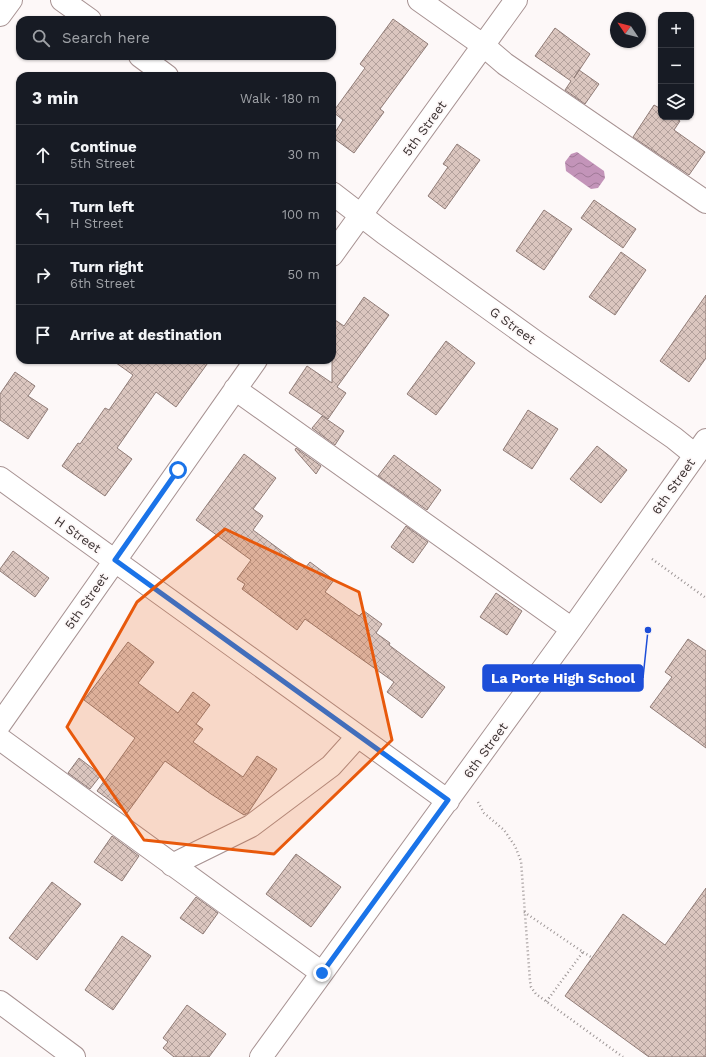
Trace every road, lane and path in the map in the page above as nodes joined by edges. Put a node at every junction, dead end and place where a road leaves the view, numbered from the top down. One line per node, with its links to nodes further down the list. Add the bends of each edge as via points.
1 (11, 0): 5 (street)
2 (62, 0): 6 (street)
3 (419, 0): 7 (street)
4 (516, 0): 7 (street, 5th Street)
5 (0, 15)
6 (84, 16)
7 (484, 46): 11 (street, via 505,64); 12 (street, 5th Street)
8 (145, 60): 9 (street)
9 (162, 72)
10 (336, 196): 12 (street, G Street)
11 (706, 202)
12 (361, 215): 13 (street, 5th Street); 16 (street, G Street, via 537,343 674,438)
13 (336, 249)
14 (253, 364): 15 (street, 5th Street)
15 (235, 389): 19 (street, 5th Street); 21 (street)
16 (701, 448): 21 (street, 6th Street)
17 (0, 478): 19 (street, H Street)
18 (649, 556): 20 (path)
19 (115, 560): 22 (street, 5th Street); 23 (street, H Street)
20 (706, 598)
21 (572, 629): 26 (street, 6th Street)
22 (0, 724)
23 (358, 736): 26 (street, H Street); 27 (street, via 330,766 251,826)
24 (0, 739): 27 (street)
25 (478, 798): 28 (path, via 478,804 484,813 504,830 515,846 520,862)
26 (448, 800): 31 (street, 6th Street)
27 (172, 865): 31 (street)
28 (524, 912): 29 (path); 33 (path, via 531,986)
29 (583, 952): 30 (path); 33 (path)
30 (591, 957)
31 (322, 973): 35 (street, 6th Street)
32 (0, 1002): 34 (street)
33 (546, 1002): 36 (path)
34 (74, 1057)
35 (261, 1057)
36 (624, 1057)

